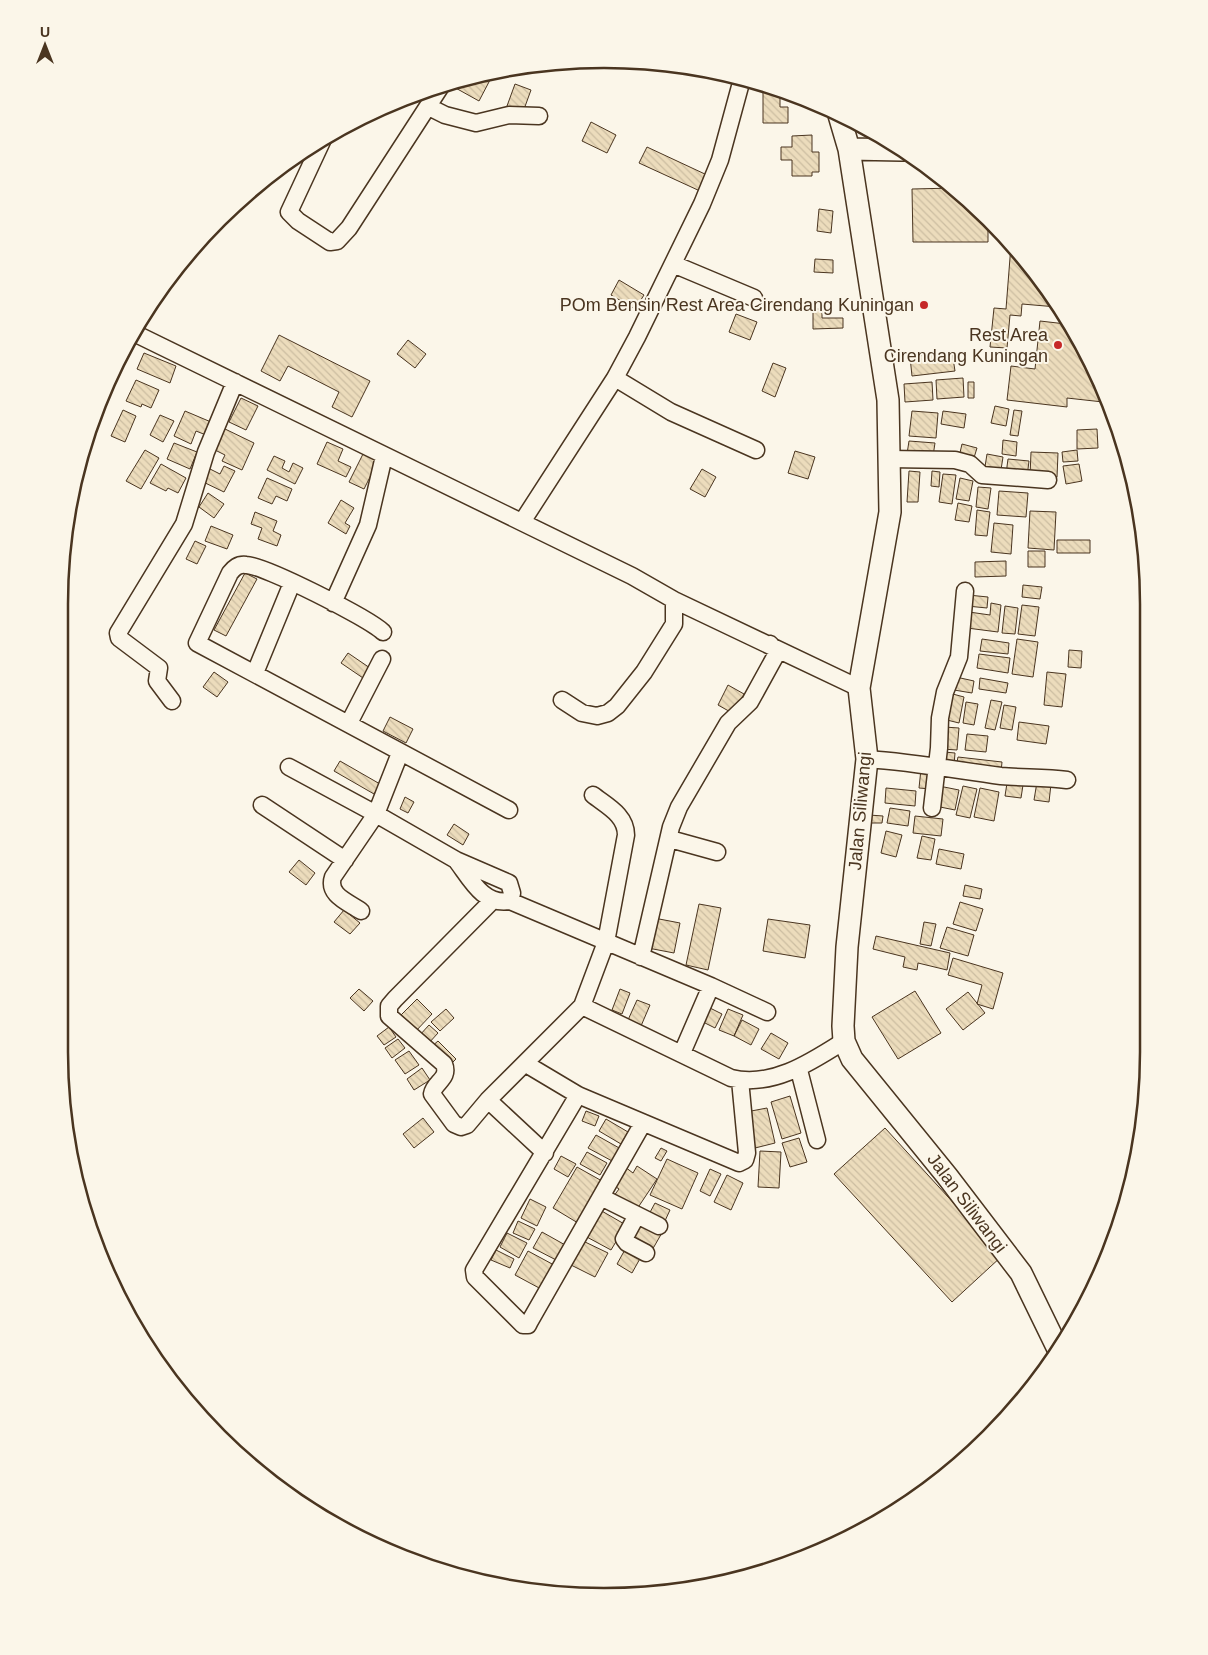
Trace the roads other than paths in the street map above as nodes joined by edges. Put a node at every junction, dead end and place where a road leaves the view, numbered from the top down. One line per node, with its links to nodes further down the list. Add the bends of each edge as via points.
1 (740, 85): 9 (street, via 720,160)
2 (435, 95): 3 (street)
3 (429, 107): 4 (street, via 476,123 509,115); 7 (street, via 349,228 337,241 330,242 289,212)
4 (539, 116)
5 (841, 123): 6 (main road, Jalan Siliwangi)
6 (849, 149): 8 (main road); 16 (main road, Jalan Siliwangi, via 888,400)
7 (318, 150)
8 (889, 150)
9 (673, 264): 10 (street); 12 (street)
10 (754, 298)
11 (139, 336): 13 (street)
12 (616, 378): 14 (street, via 672,412); 18 (street)
13 (235, 382): 15 (street); 29 (street, via 206,452 184,524 118,633 119,638 159,668 157,681)
14 (756, 450)
15 (384, 456): 18 (street); 22 (street, via 368,525)
16 (889, 459): 17 (street, via 955,460 970,464 982,475); 27 (main road, Jalan Siliwangi, via 890,512)
17 (1048, 480)
18 (522, 522): 21 (street)
19 (292, 583): 22 (street); 26 (street); 26 (street, via 247,564 235,567 197,643)
20 (965, 591): 33 (street, via 959,657 945,692)
21 (674, 600): 24 (street); 28 (street, via 674,624 644,672 617,706 597,716 582,713)
22 (333, 603): 23 (street)
23 (383, 632)
24 (770, 644): 27 (street); 41 (street, via 777,653 750,702 728,723 678,807)
25 (382, 659): 30 (street)
26 (255, 673): 30 (street)
27 (860, 688): 32 (main road, Jalan Siliwangi)
28 (562, 700)
29 (172, 701)
30 (350, 723): 31 (street)
31 (400, 753): 39 (street); 40 (street)
32 (867, 759): 33 (street); 53 (main road, Jalan Siliwangi, via 847,947)
33 (936, 765): 35 (street, via 1004,776); 38 (street)
34 (289, 767): 40 (street)
35 (1067, 780)
36 (593, 795): 48 (street, via 616,812 626,827)
37 (262, 805): 43 (street)
38 (932, 808)
39 (509, 810)
40 (376, 814): 43 (street); 44 (street)
41 (670, 839): 42 (street); 49 (street)
42 (717, 852)
43 (345, 860): 47 (street, via 331,885 333,891)
44 (456, 860): 45 (street, via 484,896); 46 (street, via 509,882)
45 (492, 901): 46 (street); 59 (street, via 395,999 388,1010 389,1016 444,1064 445,1077 432,1094 454,1124 461,1127 467,1124)
46 (510, 901): 48 (street)
47 (361, 911)
48 (606, 942): 49 (street); 51 (street)
49 (641, 958): 50 (street)
50 (711, 986): 52 (street); 54 (street)
51 (582, 1006): 54 (street); 55 (street)
52 (767, 1012)
53 (844, 1041): 56 (street); 67 (main road, Jalan Siliwangi, via 852,1059 1021,1274)
54 (682, 1053): 57 (street)
55 (526, 1064): 58 (street); 59 (street)
56 (799, 1070): 57 (street, via 751,1081); 61 (street)
57 (740, 1080): 60 (street, via 747,1153 745,1160 739,1163)
58 (578, 1095): 60 (street); 62 (street)
59 (488, 1100): 62 (street)
60 (644, 1123): 63 (street)
61 (817, 1140)
62 (545, 1153): 63 (street, via 474,1270 475,1277 523,1326 528,1325)
63 (601, 1197): 64 (street)
64 (637, 1215): 65 (street); 66 (street, via 624,1239)
65 (659, 1226)
66 (646, 1253)
67 (1054, 1342)

